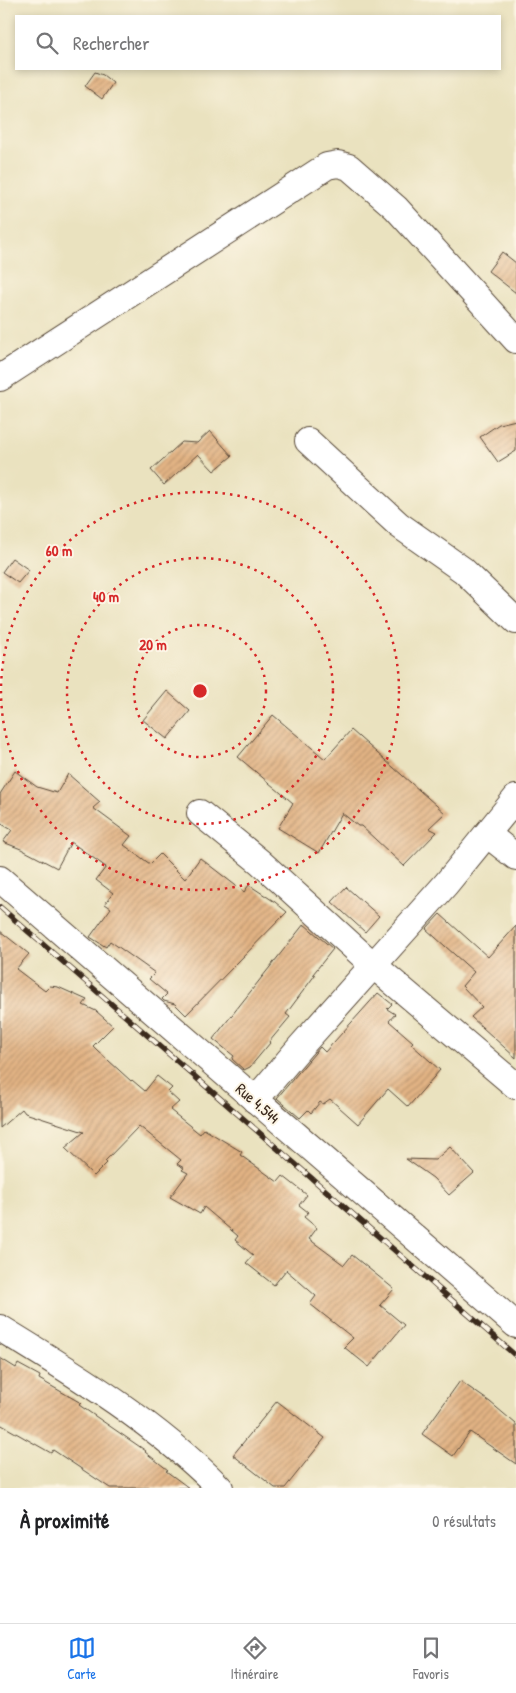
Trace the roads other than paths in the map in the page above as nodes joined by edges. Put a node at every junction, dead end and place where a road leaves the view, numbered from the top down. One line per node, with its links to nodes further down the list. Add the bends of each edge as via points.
1 (516, 340): 2 (street, via 396,208 348,167 338,164 327,166)
2 (0, 378)
3 (308, 441): 4 (street, via 399,525 463,570)
4 (516, 621)
5 (516, 798): 7 (street)
6 (200, 813): 10 (street, via 260,862)
7 (487, 834): 8 (street); 10 (street)
8 (516, 857)
9 (0, 879): 12 (street, Rue 4.544)
10 (373, 965): 11 (street); 12 (street)
11 (516, 1086)
12 (255, 1100): 13 (street, Rue 4.544)
13 (516, 1325)
14 (0, 1328): 15 (street, via 92,1384 194,1461)
15 (220, 1488)

